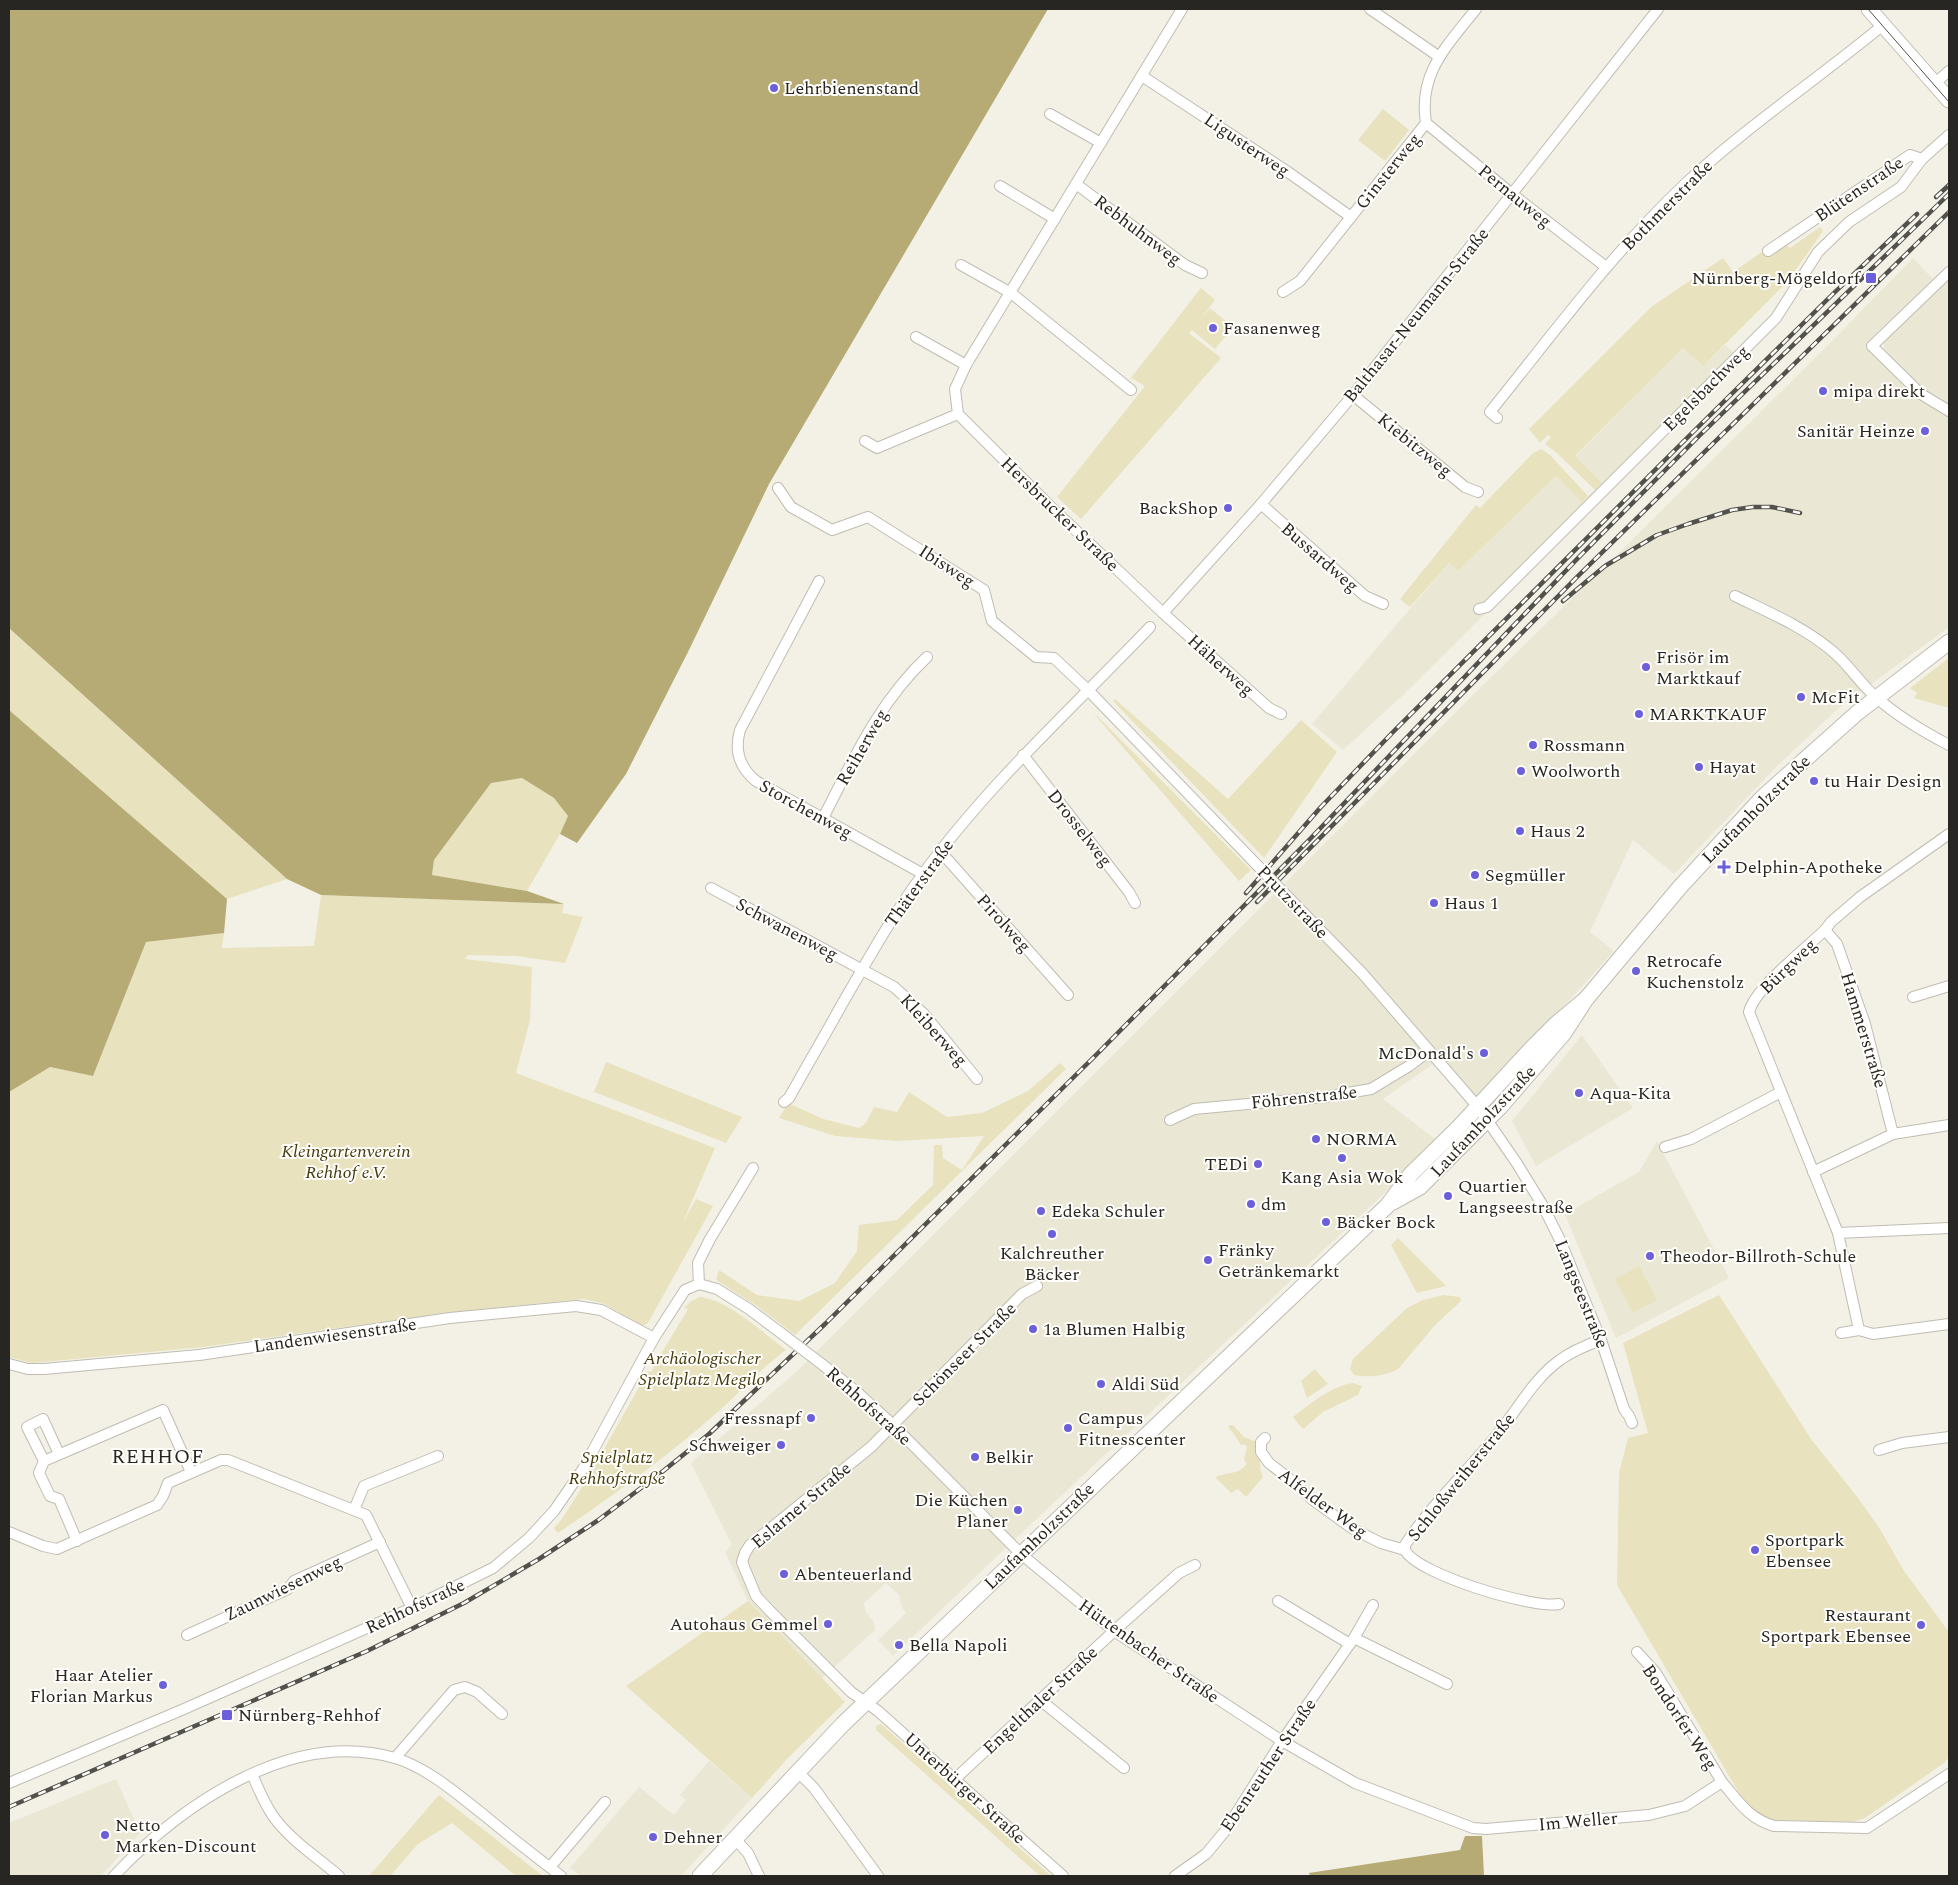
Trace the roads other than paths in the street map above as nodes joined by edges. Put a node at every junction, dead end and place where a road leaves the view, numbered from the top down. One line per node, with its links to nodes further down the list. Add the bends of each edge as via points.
1 (1182, 9): 9 (street)
2 (1370, 9): 7 (street)
3 (1476, 9): 7 (street, Ginsterweg)
4 (1658, 9): 19 (street, Balthasar-Neumann-Straße)
5 (1869, 9): 6 (main road)
6 (1884, 25): 10 (main road); 24 (street, Bothmerstraße, via 1762,119 1685,184)
7 (1438, 56): 13 (street, Ginsterweg, via 1426,88)
8 (1949, 71): 10 (street)
9 (1142, 76): 15 (street); 20 (street, Ligusterweg)
10 (1934, 84): 11 (main road)
11 (1949, 100)
12 (1050, 114): 15 (street)
13 (1426, 123): 19 (street, Pernauweg); 20 (street, Ginsterweg)
14 (1949, 134): 16 (street, Blütenstraße)
15 (1101, 143): 17 (street)
16 (1922, 159): 22 (street, Blütenstraße, via 1910,155); 43 (street, Egelsbachweg, via 1901,187 1850,222 1818,252 1776,318 1487,607)
17 (1076, 184): 21 (street); 26 (street, Rebhuhnweg, via 1185,265)
18 (1000, 186): 21 (street)
19 (1512, 194): 24 (street, Pernauweg); 32 (street, Balthasar-Neumann-Straße)
20 (1351, 217): 27 (street, Ginsterweg, via 1300,281)
21 (1055, 219): 28 (street)
22 (1768, 252)
23 (961, 265): 28 (street)
24 (1606, 267): 35 (street, Bothmerstraße, via 1490,412)
25 (1949, 272): 33 (street, via 1872,346 1921,394)
26 (1202, 273)
27 (1283, 292)
28 (1011, 293): 30 (street); 31 (street)
29 (916, 337): 30 (street)
30 (966, 365): 34 (street, via 955,388)
31 (1130, 390)
32 (1353, 395): 38 (street, Kiebitzweg, via 1466,487); 39 (street, Balthasar-Neumann-Straße)
33 (1949, 411)
34 (958, 414): 36 (street, via 878,448); 44 (street, Hersbrucker Straße)
35 (1497, 418)
36 (865, 441)
37 (778, 488): 48 (street, Ibisweg, via 790,507 832,530 868,517 938,559 984,590 992,621 1036,657 1054,658)
38 (1478, 492)
39 (1261, 504): 42 (street, Bussardweg, via 1365,596); 44 (street, Balthasar-Neumann-Straße)
40 (819, 582): 53 (street, Storchenweg, via 737,740 740,760 748,775)
41 (1734, 596): 49 (street, via 1797,626 1829,648)
42 (1383, 604)
43 (1479, 608)
44 (1163, 613): 50 (street, Häherweg, via 1269,708)
45 (1150, 627): 48 (street)
46 (1949, 642): 49 (main road, Laufamholzstraße)
47 (927, 657): 53 (street, Reiherweg, via 912,671 872,724)
48 (1089, 691): 52 (street, Thäterstraße); 65 (street, Prutzstraße, bridge, via 1363,974)
49 (1876, 698): 51 (street); 64 (main road, Laufamholzstraße, via 1751,809)
50 (1280, 714)
51 (1949, 746)
52 (1023, 755): 55 (street, Thäterstraße); 58 (street, Drosselweg)
53 (823, 818): 56 (street, Storchenweg)
54 (1949, 834): 59 (street, Bürgweg, via 1860,897)
55 (940, 851): 56 (street, Thäterstraße); 62 (street, Pirolweg)
56 (923, 874): 60 (street, Thäterstraße)
57 (711, 888): 60 (street, Schwanenweg)
58 (1134, 902)
59 (1825, 930): 67 (street, Bürgweg, via 1769,983 1750,1008 1750,1017); 73 (street, Hammerstraße, via 1837,944 1865,1024)
60 (862, 969): 66 (street, Kleiberweg, via 906,996 938,1029); 68 (street, Thäterstraße, via 790,1098)
61 (1949, 986): 63 (street)
62 (1068, 995)
63 (1913, 997)
64 (1586, 999): 69 (main road, Laufamholzstraße, via 1556,1024); 71 (main road, Laufamholzstraße, via 1564,1033)
65 (1429, 1051): 69 (street, Prutzstraße); 70 (street, Föhrenstraße, via 1371,1090 1194,1108)
66 (977, 1079)
67 (1781, 1092): 74 (street, via 1691,1139); 76 (street, Bürgweg)
68 (784, 1102)
69 (1478, 1106): 71 (street, Prutzstraße); 77 (main road, Laufamholzstraße, via 1411,1174)
70 (1170, 1120)
71 (1487, 1121): 77 (main road, Laufamholzstraße, via 1420,1187); 86 (street, Langseestraße, via 1522,1170 1554,1227)
72 (1949, 1125): 73 (street)
73 (1893, 1134): 76 (street)
74 (1664, 1147)
75 (753, 1168): 80 (street, via 698,1263)
76 (1813, 1172): 79 (street, Bürgweg)
77 (1387, 1206): 102 (main road, Laufamholzstraße)
78 (1949, 1228): 79 (street)
79 (1838, 1233): 83 (street, Bürgweg)
80 (699, 1284): 85 (street, Rehhofstraße, via 685,1290); 89 (street, Rehhofstraße, bridge, via 717,1289 749,1309 858,1393)
81 (1037, 1286): 89 (street, Schönseer Straße, via 1022,1294)
82 (1949, 1324): 83 (street, via 1873,1334)
83 (1860, 1330): 84 (street)
84 (1841, 1333)
85 (654, 1338): 87 (street, Landenwiesenstraße, via 601,1310 576,1306 450,1318 199,1355 44,1369); 107 (street, Rehhofstraße, via 583,1469 554,1511 529,1538 493,1568)
86 (1601, 1340): 88 (street, Langseestraße, via 1624,1409); 101 (street, Schloßweiherstraße, via 1560,1360 1549,1369 1496,1436 1440,1498 1409,1539)
87 (9, 1364)
88 (1632, 1423)
89 (893, 1425): 102 (street, Rehhofstraße); 114 (street, Eslarner Straße, via 750,1545 742,1562 756,1596 847,1689)
90 (1949, 1437): 92 (street, via 1902,1443)
91 (1265, 1438): 101 (street, Alfelder Weg, via 1261,1442 1261,1452 1269,1463 1313,1500 1353,1529)
92 (1879, 1450)
93 (59, 1454): 95 (street); 95 (street, via 43,1419 27,1426); 96 (street, via 163,1410)
94 (438, 1456): 97 (street, via 364,1486)
95 (44, 1461): 99 (street, via 39,1473 50,1496 59,1499)
96 (192, 1472): 97 (street, via 228,1460); 99 (street, via 168,1483 157,1505)
97 (354, 1510): 100 (street, via 366,1515)
98 (9, 1532): 99 (street, via 57,1549)
99 (77, 1541)
100 (380, 1542): 107 (street); 109 (street, Zaunwiesenweg)
101 (1405, 1550): 105 (street, Schloßweiherstraße, via 1410,1558 1430,1569 1476,1588 1538,1604)
102 (1020, 1554): 108 (street, Hüttenbacher Straße); 114 (main road, Laufamholzstraße)
103 (1195, 1565): 108 (street, Engelthaler Straße, via 1179,1573)
104 (1278, 1602): 110 (street)
105 (1558, 1604)
106 (1374, 1605): 110 (street, Ebenreuther Straße)
107 (412, 1608): 124 (street, Rehhofstraße)
108 (1114, 1630): 113 (street, Engelthaler Straße); 116 (street, Hüttenbacher Straße)
109 (187, 1635)
110 (1352, 1641): 112 (street); 116 (street, Ebenreuther Straße)
111 (1637, 1652): 123 (street, Bondorfer Weg, via 1656,1673)
112 (1447, 1684)
113 (1039, 1700): 118 (street); 122 (street, Engelthaler Straße)
114 (865, 1702): 119 (main road, Laufamholzstraße); 122 (street, Unterbürger Straße)
115 (502, 1714): 117 (street, via 476,1692 465,1687 454,1690)
116 (1282, 1741): 123 (street, Im Weller, via 1355,1783 1472,1828 1649,1815 1685,1806); 135 (street, Ebenreuther Straße, via 1221,1836 1206,1854)
117 (395, 1758): 120 (street, via 350,1752 322,1754 291,1760); 127 (street, via 450,1788)
118 (1124, 1768)
119 (797, 1771): 126 (main road, Laufamholzstraße); 133 (street, via 814,1788)
120 (252, 1774): 128 (street, via 182,1814); 129 (street, via 278,1822)
121 (1949, 1774): 123 (street, via 1867,1828 1774,1826 1761,1822 1749,1814)
122 (955, 1779): 134 (street, Unterbürger Straße)
123 (1722, 1782)
124 (9, 1783)
125 (605, 1802): 127 (street)
126 (734, 1838): 131 (main road, Laufamholzstraße); 132 (street, via 748,1853)
127 (550, 1867): 130 (street)
128 (114, 1876)
129 (339, 1876)
130 (561, 1876)
131 (700, 1876)
132 (759, 1876)
133 (878, 1876)
134 (1063, 1876)
135 (1175, 1876)

